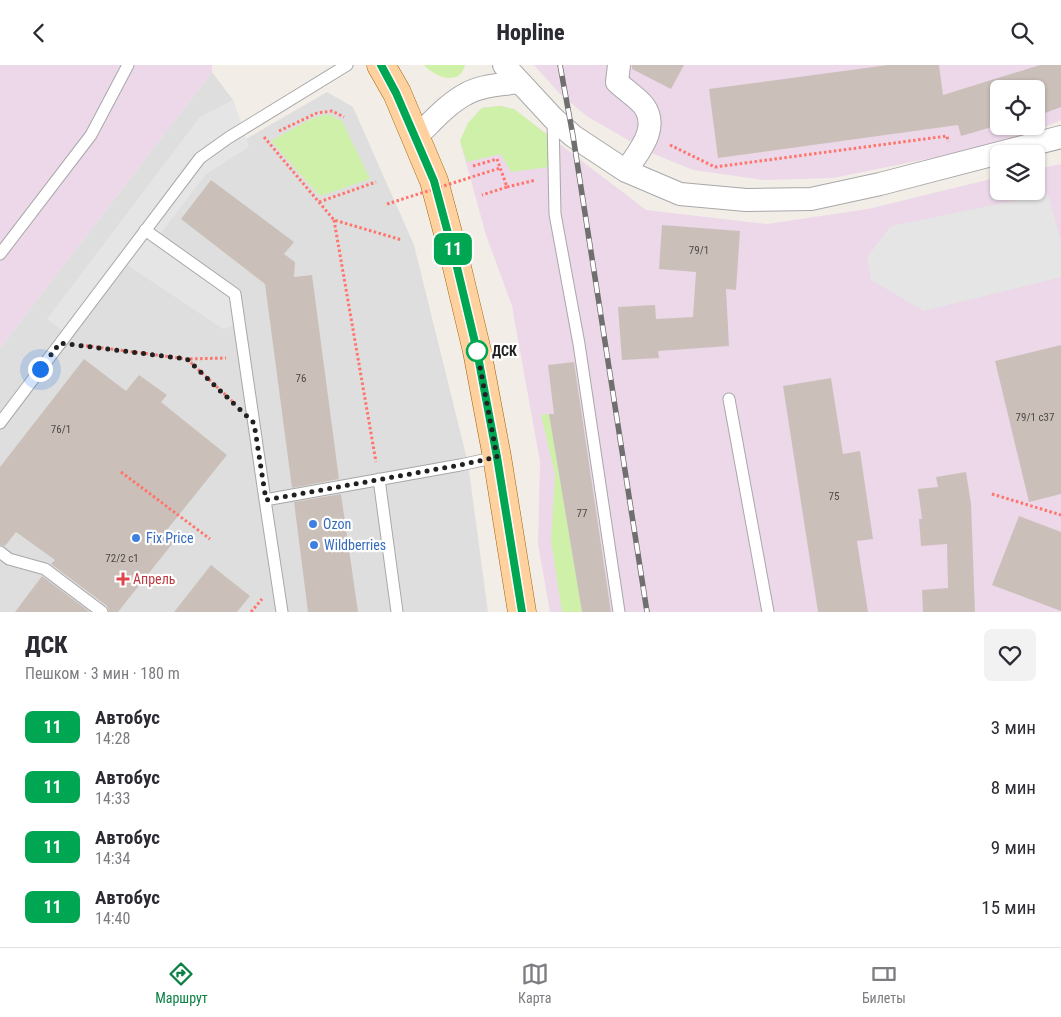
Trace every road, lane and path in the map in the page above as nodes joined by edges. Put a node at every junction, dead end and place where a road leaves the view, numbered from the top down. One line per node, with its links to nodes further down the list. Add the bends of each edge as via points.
1 (128, 65): 29 (lane, via 91,135)
2 (347, 65): 9 (lane)
3 (381, 65): 13 (main road)
4 (504, 65): 6 (street)
5 (619, 65): 11 (street, via 617,82 644,107 650,120)
6 (519, 82): 8 (street); 13 (street, via 467,93)
7 (344, 117): 10 (path, via 332,111 318,113)
8 (553, 118): 19 (street, via 573,136); 48 (lane, via 555,214 579,344)
9 (254, 123): 12 (path); 27 (lane, via 200,158)
10 (274, 133)
11 (649, 135): 16 (path, via 715,167 947,136); 19 (street)
12 (265, 137): 15 (path); 24 (path)
13 (416, 137): 36 (main road, via 434,181 456,263)
14 (1061, 137): 16 (street)
15 (257, 142)
16 (953, 165): 19 (street, via 811,199 746,200 680,194)
17 (473, 166): 18 (path, via 497,159)
18 (500, 168): 22 (path); 25 (path, bridge)
19 (626, 171)
20 (376, 182): 24 (path)
21 (518, 184): 22 (path)
22 (507, 187): 23 (path)
23 (482, 195)
24 (319, 202): 26 (path)
25 (387, 204)
26 (334, 220): 28 (path); 38 (path)
27 (145, 230): 30 (lane); 31 (lane, via 235,294)
28 (402, 240)
29 (0, 254)
30 (60, 343): 32 (path); 34 (lane)
31 (244, 357): 32 (path); 35 (lane)
32 (187, 359): 35 (path)
33 (729, 399): 49 (lane)
34 (0, 423)
35 (254, 423): 40 (lane)
36 (497, 457): 38 (lane); 47 (main road)
37 (121, 472): 42 (path)
38 (380, 479): 40 (lane); 46 (lane)
39 (992, 494): 41 (path)
40 (266, 500): 45 (lane)
41 (1061, 515)
42 (210, 539)
43 (0, 552): 44 (lane, via 9,559 45,569)
44 (102, 612)
45 (282, 612)
46 (398, 612)
47 (522, 612)
48 (620, 612)
49 (768, 612)

